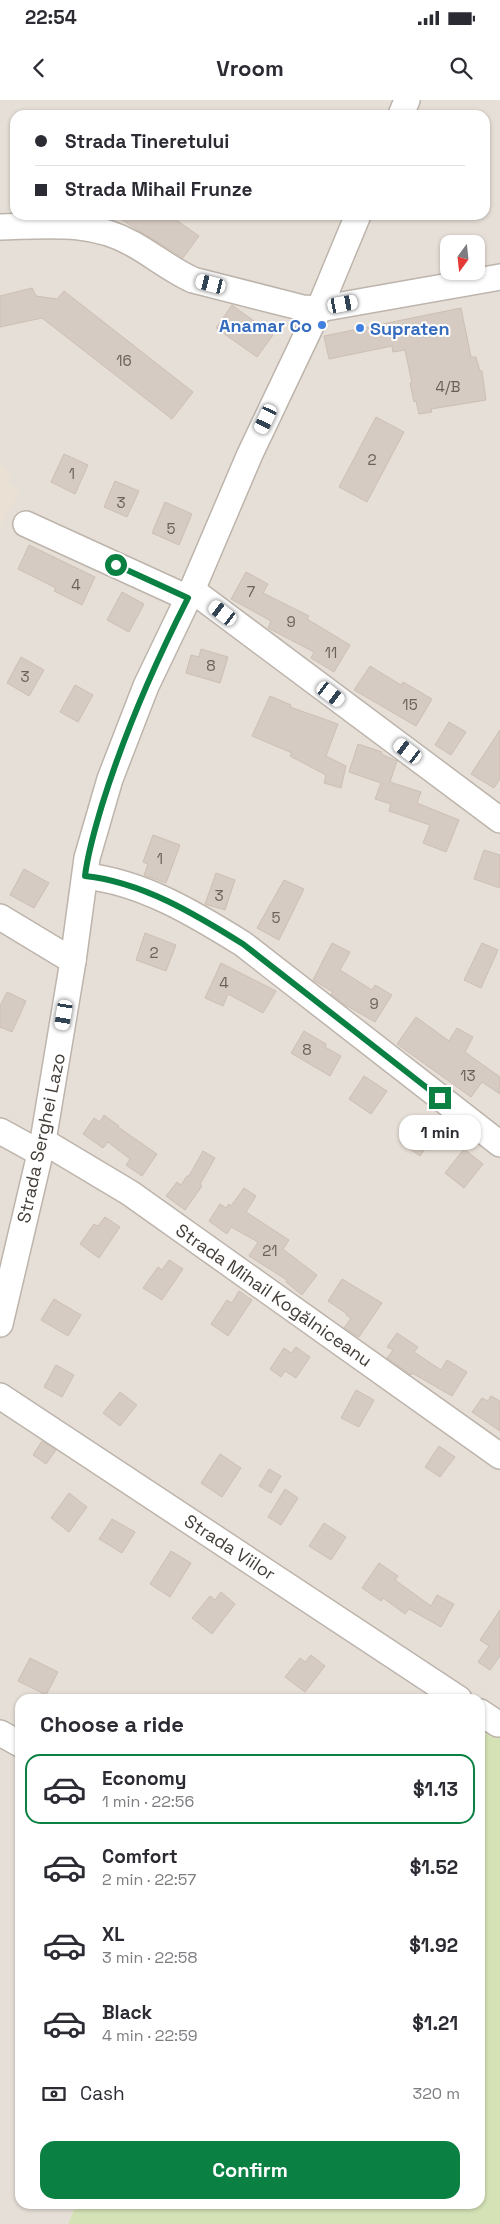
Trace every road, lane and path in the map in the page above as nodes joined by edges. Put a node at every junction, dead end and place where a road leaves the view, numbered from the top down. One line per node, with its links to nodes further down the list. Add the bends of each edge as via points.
1 (356, 220): 4 (street, Strada Serghei Lazo)
2 (0, 227): 4 (street, via 90,227 132,243 192,280 303,308)
3 (500, 278): 4 (street)
4 (319, 309): 6 (street, Strada Serghei Lazo, via 246,463)
5 (26, 524): 6 (street)
6 (190, 594): 7 (street); 8 (street, Strada Serghei Lazo, via 146,686 119,754 87,858)
7 (500, 820)
8 (85, 876): 10 (street, Strada Serghei Lazo); 12 (street, via 108,878 140,889 236,939)
9 (0, 917): 10 (street)
10 (73, 961): 13 (street, Strada Serghei Lazo)
11 (0, 1131): 13 (street, Strada Mihail Kogălniceanu)
12 (500, 1144)
13 (41, 1147): 14 (street, Strada Serghei Lazo); 16 (street, Strada Mihail Kogălniceanu, via 130,1192)
14 (0, 1324)
15 (0, 1396): 17 (street, Strada Viilor)
16 (500, 1456)
17 (452, 1694)
18 (0, 1732): 19 (street)
19 (15, 1741)

